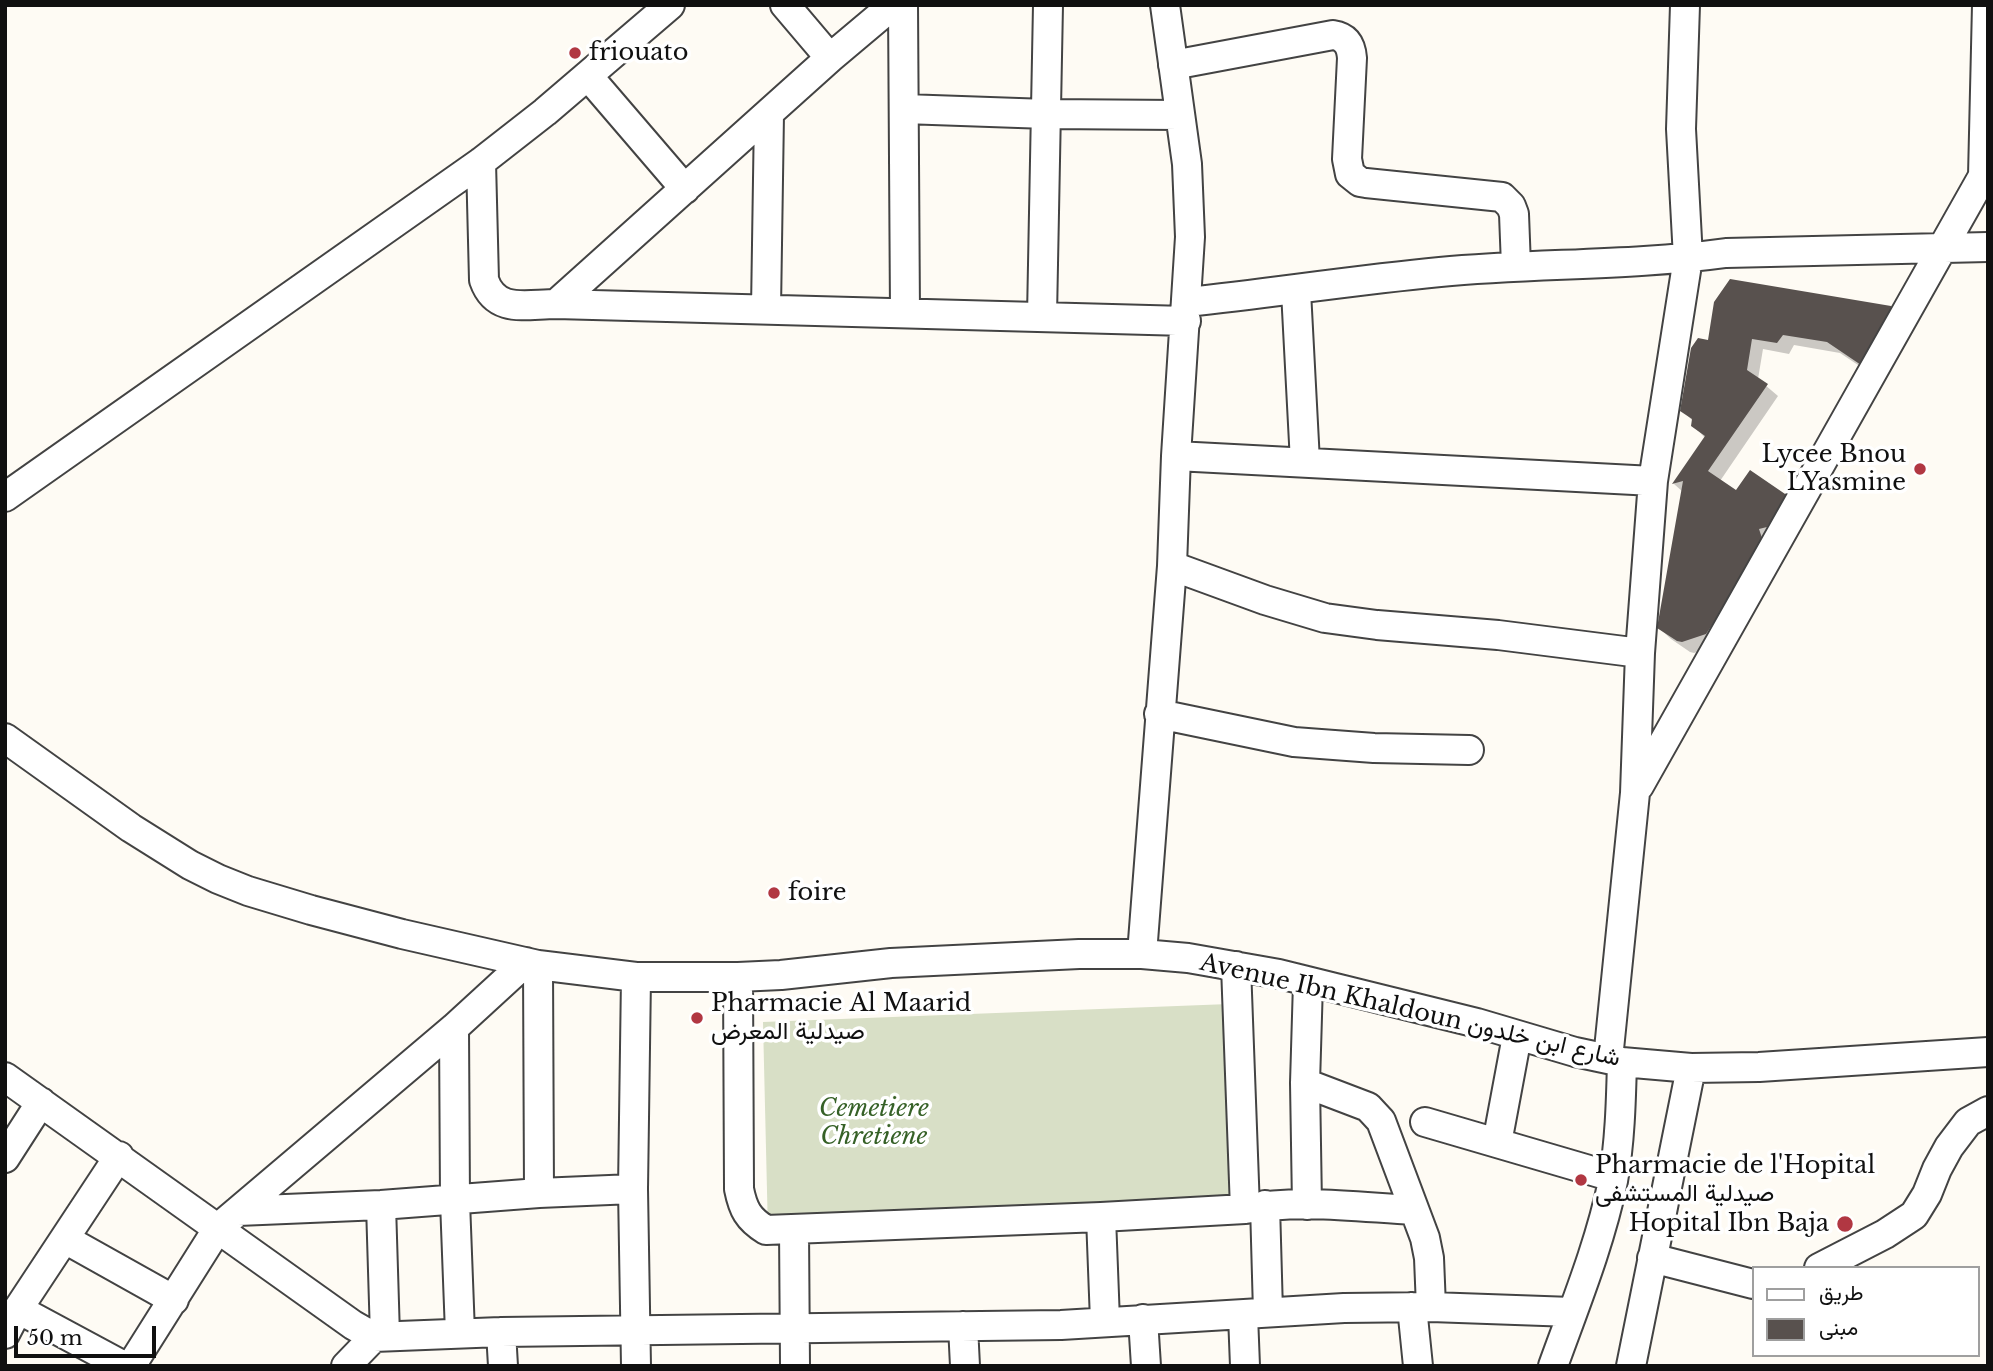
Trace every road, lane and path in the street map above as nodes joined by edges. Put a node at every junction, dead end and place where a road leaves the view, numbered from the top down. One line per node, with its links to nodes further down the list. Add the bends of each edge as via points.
1 (670, 5): 11 (street)
2 (785, 5): 9 (street)
3 (892, 5): 9 (street)
4 (903, 5): 12 (street)
5 (1048, 5): 14 (street)
6 (1165, 5): 10 (street)
7 (1685, 5): 21 (street, via 1681,129)
8 (1987, 5): 17 (street)
9 (830, 58): 13 (street)
10 (1173, 65): 15 (street); 22 (street, via 1340,36 1350,46 1352,58 1350,174 1366,183 1502,197 1514,214)
11 (587, 76): 16 (street); 18 (street)
12 (904, 109): 14 (street); 27 (street)
13 (769, 114): 18 (street); 25 (street)
14 (1047, 114): 15 (street); 28 (street)
15 (1179, 115): 26 (street, via 1189,200)
16 (481, 162): 24 (street, via 488,290 508,305); 32 (street)
17 (1985, 173): 19 (street)
18 (685, 189): 24 (street)
19 (1943, 247): 20 (street); 21 (street); 38 (street)
20 (1988, 247)
21 (1688, 258): 22 (street); 31 (street)
22 (1516, 266): 23 (street)
23 (1297, 291): 26 (street); 30 (street)
24 (556, 304): 25 (street)
25 (766, 309): 27 (street)
26 (1187, 312): 28 (street); 29 (street)
27 (905, 313): 28 (street)
28 (1042, 316)
29 (1176, 456): 30 (street); 33 (street)
30 (1305, 461): 31 (street)
31 (1653, 481): 34 (street)
32 (5, 497)
33 (1172, 566): 34 (street, via 1325,618); 35 (street)
34 (1640, 653): 38 (street)
35 (1159, 714): 37 (street, via 1294,743); 39 (street)
36 (5, 738): 40 (street, Avenue Ibn Khaldoun شارع ابن خلدون, via 131,828 218,879 324,914)
37 (1469, 750)
38 (1635, 793): 48 (street)
39 (1142, 954): 41 (street, Avenue Ibn Khaldoun شارع ابن خلدون); 43 (street, Avenue Ibn Khaldoun شارع ابن خلدون, via 891,963)
40 (532, 963): 42 (street, Avenue Ibn Khaldoun شارع ابن خلدون); 45 (street); 60 (street)
41 (1237, 966): 44 (street, Avenue Ibn Khaldoun شارع ابن خلدون); 64 (street)
42 (636, 976): 43 (street, Avenue Ibn Khaldoun شارع ابن خلدون); 59 (street)
43 (738, 977): 68 (street, via 742,1205 766,1230)
44 (1308, 983): 46 (street, Avenue Ibn Khaldoun شارع ابن خلدون); 51 (street)
45 (454, 1028): 61 (street); 67 (street)
46 (1517, 1036): 48 (street, Avenue Ibn Khaldoun شارع ابن خلدون); 55 (street)
47 (1988, 1052): 49 (street, Avenue Ibn Khaldoun شارع ابن خلدون)
48 (1615, 1061): 49 (street, Avenue Ibn Khaldoun شارع ابن خلدون); 58 (street)
49 (1691, 1068): 70 (street)
50 (5, 1077): 52 (street)
51 (1305, 1083): 63 (street); 65 (street, via 1358,1102 1377,1115)
52 (41, 1102): 56 (street); 57 (street)
53 (1988, 1111): 71 (street, via 1968,1122 1949,1147 1914,1215)
54 (1425, 1122): 55 (street)
55 (1497, 1143): 58 (street)
56 (119, 1156): 67 (street); 69 (street)
57 (5, 1158)
58 (1613, 1177): 75 (street)
59 (633, 1189): 60 (street); 82 (street)
60 (539, 1194): 61 (street)
61 (455, 1201): 62 (street); 84 (street)
62 (381, 1205): 67 (street); 85 (street)
63 (1307, 1205): 64 (street); 65 (street)
64 (1255, 1207): 66 (street); 76 (street)
65 (1413, 1210): 74 (street, via 1427,1249)
66 (1101, 1217): 68 (street); 78 (street)
67 (228, 1219): 73 (street); 85 (street, via 353,1325)
68 (794, 1229): 81 (street)
69 (65, 1239): 73 (street); 79 (street)
70 (1652, 1258): 72 (street); 97 (street)
71 (1823, 1266)
72 (1752, 1284)
73 (174, 1300): 87 (street)
74 (1422, 1307): 75 (street); 76 (street); 95 (street)
75 (1572, 1312): 96 (street)
76 (1255, 1314): 77 (street); 94 (street)
77 (1143, 1319): 78 (street); 93 (street)
78 (1105, 1321): 80 (street)
79 (10, 1322): 86 (street)
80 (963, 1326): 81 (street); 92 (street)
81 (794, 1327): 82 (street); 91 (street)
82 (635, 1331): 83 (street); 90 (street)
83 (501, 1332): 84 (street); 89 (street)
84 (460, 1333): 85 (street)
85 (379, 1337): 88 (street)
86 (124, 1366)
87 (131, 1366)
88 (346, 1366)
89 (503, 1366)
90 (636, 1366)
91 (795, 1366)
92 (965, 1366)
93 (1146, 1366)
94 (1245, 1366)
95 (1418, 1366)
96 (1553, 1366)
97 (1631, 1366)

